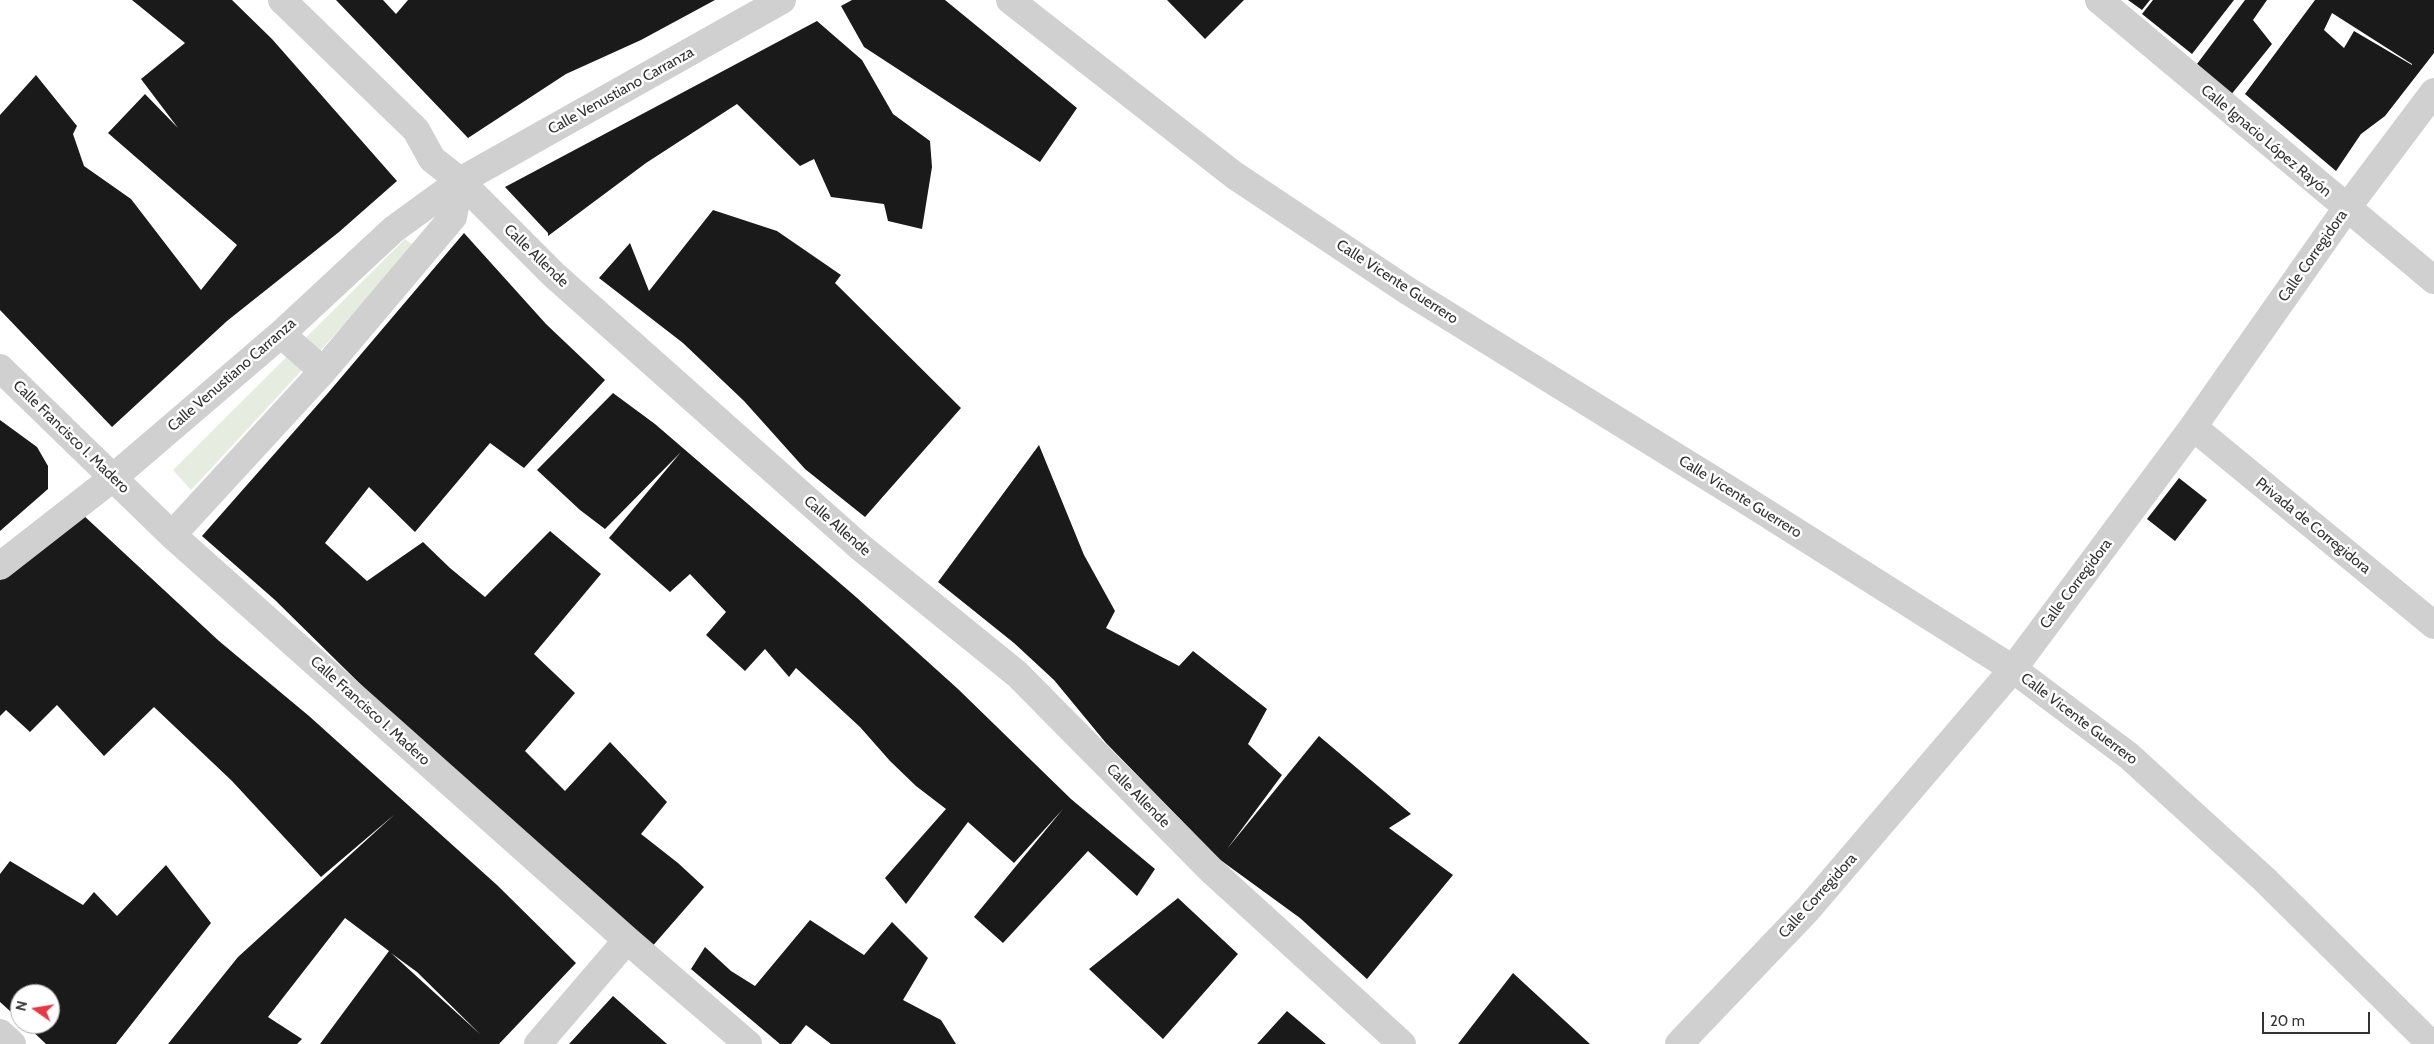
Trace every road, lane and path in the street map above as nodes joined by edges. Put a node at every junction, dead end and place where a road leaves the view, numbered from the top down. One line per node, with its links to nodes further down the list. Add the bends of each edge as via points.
1 (282, 0): 6 (street, Calle Allende, via 416,130 432,159)
2 (782, 0): 6 (street, Calle Venustiano Carranza)
3 (1010, 0): 17 (street, Calle Vicente Guerrero, via 1234,176 1408,291)
4 (2099, 0): 7 (street, Calle Ignacio López Rayón)
5 (2434, 92): 7 (street, Calle Corregidora)
6 (460, 181): 9 (street, Calle Venustiano Carranza, via 394,229); 11 (street, via 453,217); 23 (street, Calle Allende, via 554,276 844,533 1017,674 1212,872)
7 (2346, 208): 8 (street, Calle Ignacio López Rayón); 12 (street, Calle Corregidora)
8 (2434, 280)
9 (281, 334): 11 (street); 13 (street, Calle Venustiano Carranza)
10 (0, 368): 13 (street, Calle Francisco I. Madero)
11 (323, 371): 14 (street)
12 (2192, 426): 16 (street, Privada de Corregidora); 17 (street, Calle Corregidora)
13 (114, 477): 14 (street, Calle Francisco I. Madero); 15 (street, Calle Venustiano Carranza)
14 (172, 535): 18 (street, Calle Francisco I. Madero)
15 (0, 566)
16 (2434, 625)
17 (2012, 669): 24 (street, Calle Corregidora, via 1808,909); 25 (street, Calle Vicente Guerrero, via 2129,756 2264,879)
18 (627, 940): 21 (street); 22 (street, Calle Francisco I. Madero)
19 (0, 1033): 20 (street)
20 (12, 1044)
21 (538, 1044)
22 (748, 1044)
23 (1402, 1044)
24 (1679, 1044)
25 (2431, 1044)

